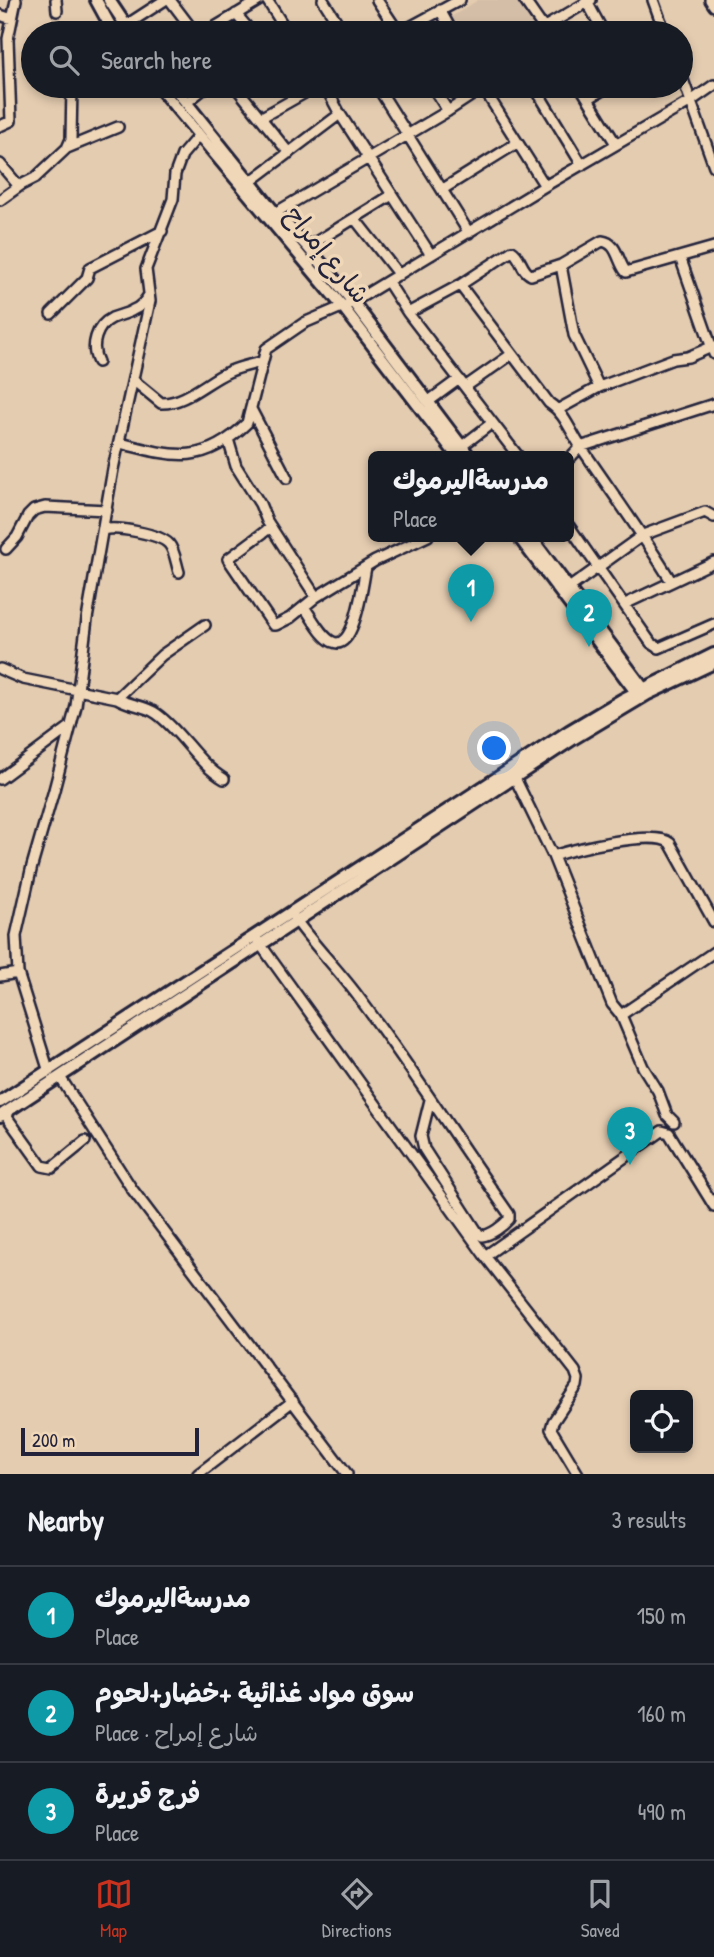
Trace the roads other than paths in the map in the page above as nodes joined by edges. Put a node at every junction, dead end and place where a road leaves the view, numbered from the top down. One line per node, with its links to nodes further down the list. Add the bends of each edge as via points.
1 (16, 0): 20 (street)
2 (56, 0): 17 (street)
3 (96, 0): 21 (main road)
4 (109, 0): 22 (main road)
5 (168, 0): 23 (street); 24 (street)
6 (260, 0): 18 (street)
7 (267, 0): 27 (street)
8 (323, 0): 28 (street)
9 (460, 0): 16 (street)
10 (524, 0): 32 (street)
11 (653, 0): 35 (street)
12 (710, 0): 15 (street)
13 (378, 1): 29 (street)
14 (588, 1): 33 (street); 34 (street)
15 (714, 6)
16 (440, 10): 30 (street); 31 (street)
17 (57, 11)
18 (236, 14): 25 (street); 26 (street)
19 (0, 15): 20 (street)
20 (12, 19): 56 (street, via 8,39 11,121)
21 (107, 21)
22 (122, 21)
23 (140, 21)
24 (185, 21)
25 (225, 21)
26 (242, 21)
27 (280, 21)
28 (336, 21)
29 (391, 21)
30 (420, 21)
31 (446, 21)
32 (538, 21)
33 (559, 21)
34 (598, 21)
35 (661, 21)
36 (714, 85): 51 (street)
37 (72, 98): 62 (street)
38 (168, 98): 59 (main road, شارع إمراح)
39 (182, 98): 52 (main road, شارع إمراح)
40 (192, 98): 52 (street)
41 (245, 98): 55 (street)
42 (294, 98): 55 (street)
43 (331, 98): 54 (street)
44 (385, 98): 58 (street)
45 (440, 98): 53 (street)
46 (467, 98): 53 (street)
47 (491, 98): 60 (street)
48 (541, 98): 67 (street)
49 (690, 98): 51 (street)
50 (588, 99): 61 (street)
51 (691, 101): 61 (street); 65 (street)
52 (186, 103): 68 (main road, شارع إمراح)
53 (448, 111): 58 (street)
54 (340, 114): 63 (street); 64 (street)
55 (262, 117): 63 (street)
56 (0, 126)
57 (118, 127): 62 (street)
58 (408, 134): 64 (street); 71 (street)
59 (200, 135): 76 (street, via 181,155); 87 (main road, شارع إمراح)
60 (517, 143): 70 (street); 71 (street)
61 (616, 144): 67 (street)
62 (67, 148): 69 (street)
63 (289, 153): 68 (street)
64 (368, 157): 72 (street); 74 (street)
65 (713, 160)
66 (0, 164): 69 (street)
67 (582, 165): 70 (street)
68 (250, 182): 74 (main road, شارع إمراح)
69 (21, 185): 73 (street)
70 (545, 186): 77 (street)
71 (443, 189): 77 (street)
72 (391, 195): 75 (street); 80 (street)
73 (0, 200)
74 (275, 213): 78 (main road, شارع إمراح)
75 (355, 219): 78 (street); 83 (street)
76 (162, 231): 86 (street, via 146,269); 89 (street, via 90,268 87,278)
77 (469, 233): 80 (street)
78 (308, 247): 87 (main road, شارع إمراح)
79 (714, 247): 81 (street)
80 (431, 255): 83 (street)
81 (680, 257): 82 (street, via 626,272 614,246 601,241); 90 (street)
82 (561, 265): 85 (street, via 528,274 512,251); 96 (street, via 574,335)
83 (399, 275): 84 (street)
84 (388, 282): 87 (street); 88 (street)
85 (460, 285): 88 (street); 91 (street)
86 (150, 293): 92 (street, via 135,310 104,324 94,346); 94 (street)
87 (348, 305): 93 (street, via 304,323 266,349); 97 (main road, شارع إمراح); 105 (main road, شارع إمراح)
88 (408, 313): 95 (street)
89 (51, 314)
90 (713, 349): 96 (street)
91 (512, 354): 95 (street); 100 (street, via 549,403)
92 (98, 362)
93 (261, 362): 94 (street, via 231,370 185,397 165,403); 99 (street)
94 (133, 380): 103 (street)
95 (462, 383): 97 (street); 101 (street)
96 (599, 387): 100 (street)
97 (429, 401): 105 (main road, شارع إمراح)
98 (714, 404): 104 (street)
99 (251, 409): 102 (street, via 247,422); 108 (street)
100 (559, 409): 104 (street)
101 (492, 423): 105 (street); 106 (street)
102 (228, 439): 103 (street, via 207,452 181,456); 111 (street, via 236,466)
103 (120, 443): 109 (street)
104 (580, 447): 107 (street); 114 (street)
105 (459, 451)
106 (513, 451)
107 (574, 454)
108 (287, 478)
109 (107, 510): 112 (street); 118 (street, via 34,510)
110 (714, 517): 114 (street, via 705,512)
111 (271, 527): 125 (street); 127 (street, via 229,561 273,625)
112 (103, 530): 122 (street, via 118,527 165,540); 133 (street)
113 (574, 533): 121 (street)
114 (643, 536): 121 (street); 123 (street)
115 (415, 542): 120 (street)
116 (523, 542): 134 (main road)
117 (534, 542): 124 (main road)
118 (6, 549)
119 (714, 562): 123 (street)
120 (366, 567): 125 (street); 127 (street, via 355,621 345,640 333,642 326,637)
121 (598, 567): 124 (street); 126 (street)
122 (178, 572)
123 (671, 581): 126 (street)
124 (569, 588): 134 (main road)
125 (316, 597): 127 (street)
126 (625, 604): 128 (street, via 659,648)
127 (304, 607)
128 (714, 624)
129 (205, 625): 135 (street, via 162,655)
130 (714, 654): 134 (main road)
131 (714, 663): 134 (main road)
132 (0, 669): 133 (street)
133 (78, 691): 135 (street); 136 (street)
134 (642, 693): 137 (main road)
135 (117, 698): 139 (street, via 160,715 206,766)
136 (71, 726): 138 (street); 145 (street, via 16,936)
137 (512, 774): 140 (street); 141 (main road)
138 (0, 779)
139 (224, 779)
140 (553, 856): 142 (street, via 579,848 663,838); 147 (street, via 612,1004)
141 (294, 917): 143 (main road); 149 (street, via 359,998)
142 (714, 922)
143 (258, 940): 148 (main road); 154 (street)
144 (714, 952): 147 (street)
145 (18, 973): 146 (street); 148 (street)
146 (0, 976)
147 (621, 1015): 151 (street)
148 (55, 1074): 150 (main road); 155 (street, via 132,1189)
149 (430, 1100): 149 (street, via 509,1214 509,1219 487,1236 478,1233 424,1149 421,1136)
150 (4, 1107): 152 (street, via 47,1169)
151 (674, 1122)
152 (85, 1141)
153 (714, 1206): 154 (street, via 669,1133 662,1131)
154 (485, 1256): 158 (street, via 577,1375 577,1386 551,1429)
155 (293, 1401): 156 (street); 157 (street)
156 (198, 1474)
157 (347, 1474)
158 (578, 1474)

